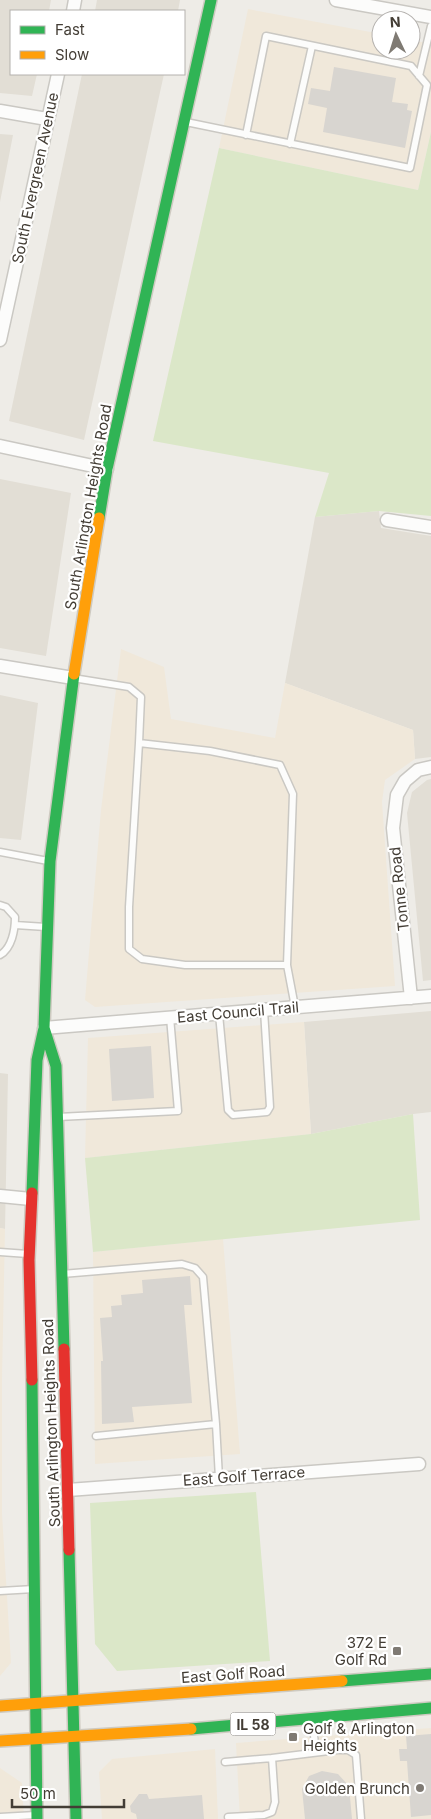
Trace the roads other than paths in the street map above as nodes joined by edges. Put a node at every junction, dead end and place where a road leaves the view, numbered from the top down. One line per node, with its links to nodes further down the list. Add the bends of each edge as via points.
1 (211, 0): 10 (main road, South Arlington Heights Road)
2 (336, 0): 3 (street)
3 (431, 17)
4 (431, 26): 7 (lane)
5 (312, 46): 7 (lane, via 411,66); 11 (lane, via 266,36); 12 (lane)
6 (58, 75): 9 (street, South Evergreen Avenue)
7 (419, 76): 12 (lane, via 427,85 410,168)
8 (0, 111): 9 (street)
9 (48, 118): 13 (street, South Evergreen Avenue)
10 (184, 122): 11 (lane); 15 (main road, South Arlington Heights Road)
11 (246, 135): 12 (lane)
12 (290, 144)
13 (0, 340)
14 (0, 446): 15 (street)
15 (107, 469): 19 (main road, South Arlington Heights Road)
16 (387, 520): 17 (street)
17 (431, 527)
18 (0, 666): 19 (street)
19 (73, 678): 20 (lane, via 129,687 141,697); 23 (main road, South Arlington Heights Road)
20 (139, 743): 28 (lane, via 210,751 280,765 293,794); 28 (lane, via 129,949 142,959 186,965)
21 (431, 767): 30 (street, Tonne Road, via 418,770 405,781 397,795 393,828)
22 (0, 852): 23 (lane)
23 (50, 861): 26 (main road, South Arlington Heights Road)
24 (0, 905): 25 (lane, via 15,916)
25 (15, 925): 26 (lane); 27 (lane, via 10,945)
26 (48, 927): 35 (main road, South Arlington Heights Road)
27 (0, 956)
28 (287, 965): 31 (lane)
29 (431, 996): 30 (street, East Council Trail)
30 (411, 998): 31 (street, East Council Trail)
31 (295, 1008): 32 (street, East Council Trail)
32 (264, 1010): 33 (street, East Council Trail); 33 (lane, via 270,1107 267,1112 233,1115 228,1110)
33 (219, 1014): 34 (street, East Council Trail)
34 (170, 1018): 35 (street, East Council Trail); 36 (lane, via 178,1111)
35 (44, 1028): 36 (main road, South Arlington Heights Road, via 56,1066); 38 (main road, South Arlington Heights Road, via 37,1060)
36 (57, 1117): 41 (main road, South Arlington Heights Road)
37 (0, 1196): 38 (street)
38 (31, 1199): 40 (main road, South Arlington Heights Road)
39 (0, 1252): 40 (lane)
40 (29, 1254): 47 (main road, South Arlington Heights Road)
41 (61, 1274): 42 (lane, via 182,1264 195,1268 203,1277); 46 (main road, South Arlington Heights Road)
42 (216, 1424): 43 (lane); 45 (lane)
43 (96, 1436)
44 (419, 1464): 45 (street, East Golf Terrace)
45 (219, 1478): 46 (street, East Golf Terrace)
46 (68, 1490): 50 (main road, South Arlington Heights Road)
47 (36, 1589): 48 (lane); 51 (main road, South Arlington Heights Road)
48 (0, 1590)
49 (431, 1674): 50 (main road, East Golf Road)
50 (74, 1701): 51 (main road, East Golf Road); 55 (main road, South Arlington Heights Road)
51 (37, 1704): 52 (main road, East Golf Road); 56 (main road, South Arlington Heights Road)
52 (0, 1706)
53 (431, 1708): 54 (main road, IL 58)
54 (311, 1719): 55 (main road, IL 58); 58 (lane)
55 (74, 1737): 56 (main road, IL 58); 64 (main road, South Arlington Heights Road)
56 (37, 1739): 57 (main road, IL 58); 62 (main road, South Arlington Heights Road)
57 (0, 1741)
58 (316, 1751): 59 (lane); 65 (lane, via 348,1750 356,1755)
59 (272, 1758): 60 (lane); 63 (lane, via 275,1802 272,1812)
60 (225, 1762)
61 (0, 1817): 62 (lane)
62 (38, 1817)
63 (228, 1817)
64 (76, 1819)
65 (362, 1819)

